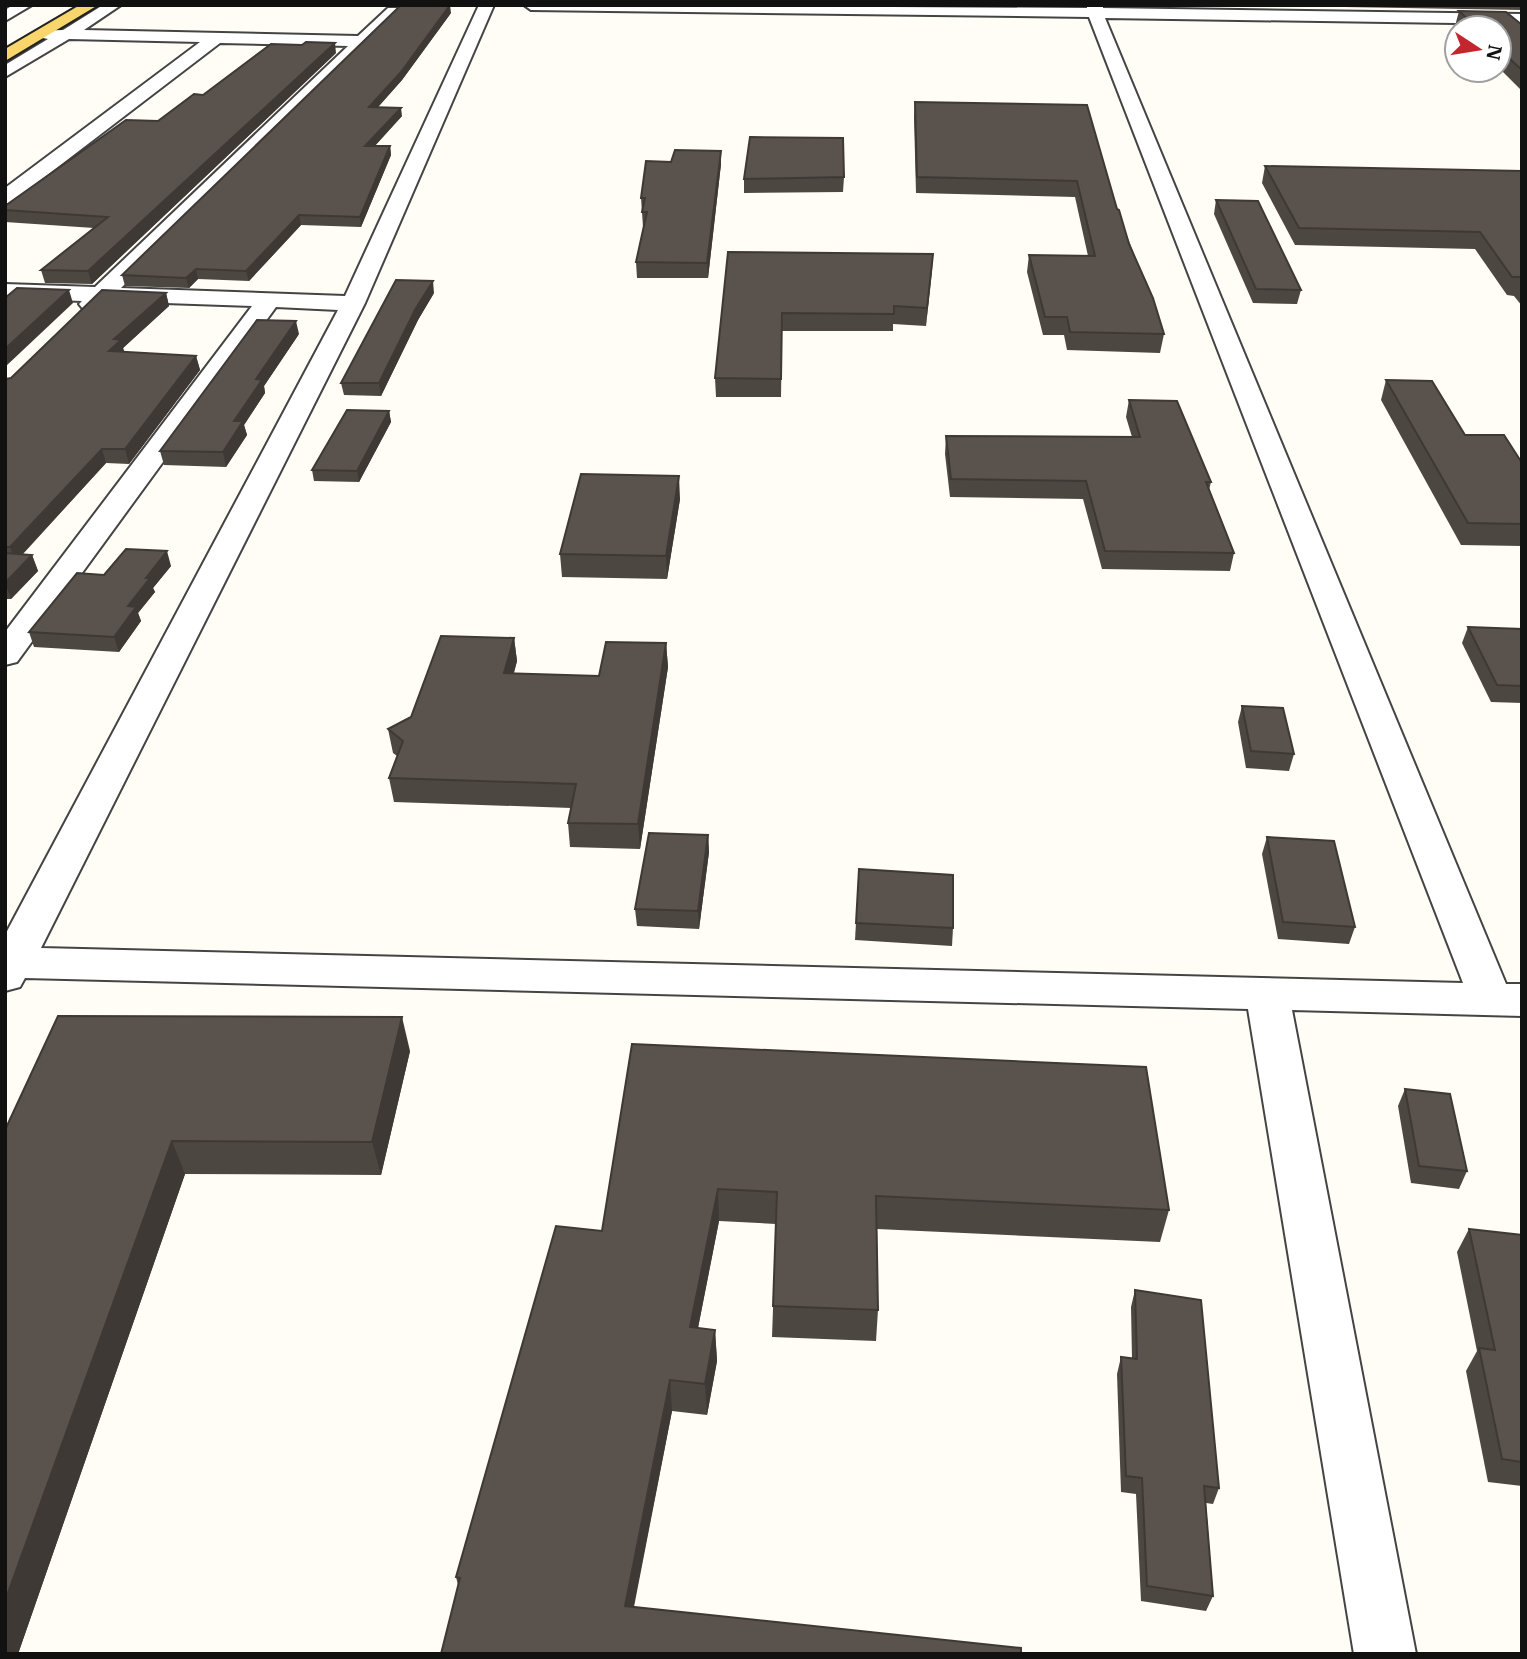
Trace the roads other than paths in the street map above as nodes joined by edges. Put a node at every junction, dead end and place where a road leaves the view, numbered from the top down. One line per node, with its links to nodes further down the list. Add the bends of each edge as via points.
1 (90, 5): 10 (main road)
2 (114, 5): 11 (street)
3 (488, 5): 20 (street)
4 (531, 5): 5 (street)
5 (1095, 9): 9 (street); 25 (street)
6 (393, 11): 13 (street)
7 (29, 15): 8 (street)
8 (5, 16)
9 (1522, 19)
10 (43, 34): 11 (street); 14 (main road)
11 (66, 35): 12 (street); 15 (street)
12 (216, 38): 13 (street); 16 (street)
13 (361, 41): 18 (street)
14 (5, 56)
15 (5, 72)
16 (5, 198)
17 (5, 291): 18 (street)
18 (102, 294): 19 (street); 21 (street)
19 (269, 300): 20 (street); 22 (street)
20 (353, 303): 23 (street)
21 (73, 321)
22 (5, 656)
23 (8, 967): 24 (street)
24 (1268, 993): 25 (street); 26 (street)
25 (1506, 1000)
26 (1385, 1654)

